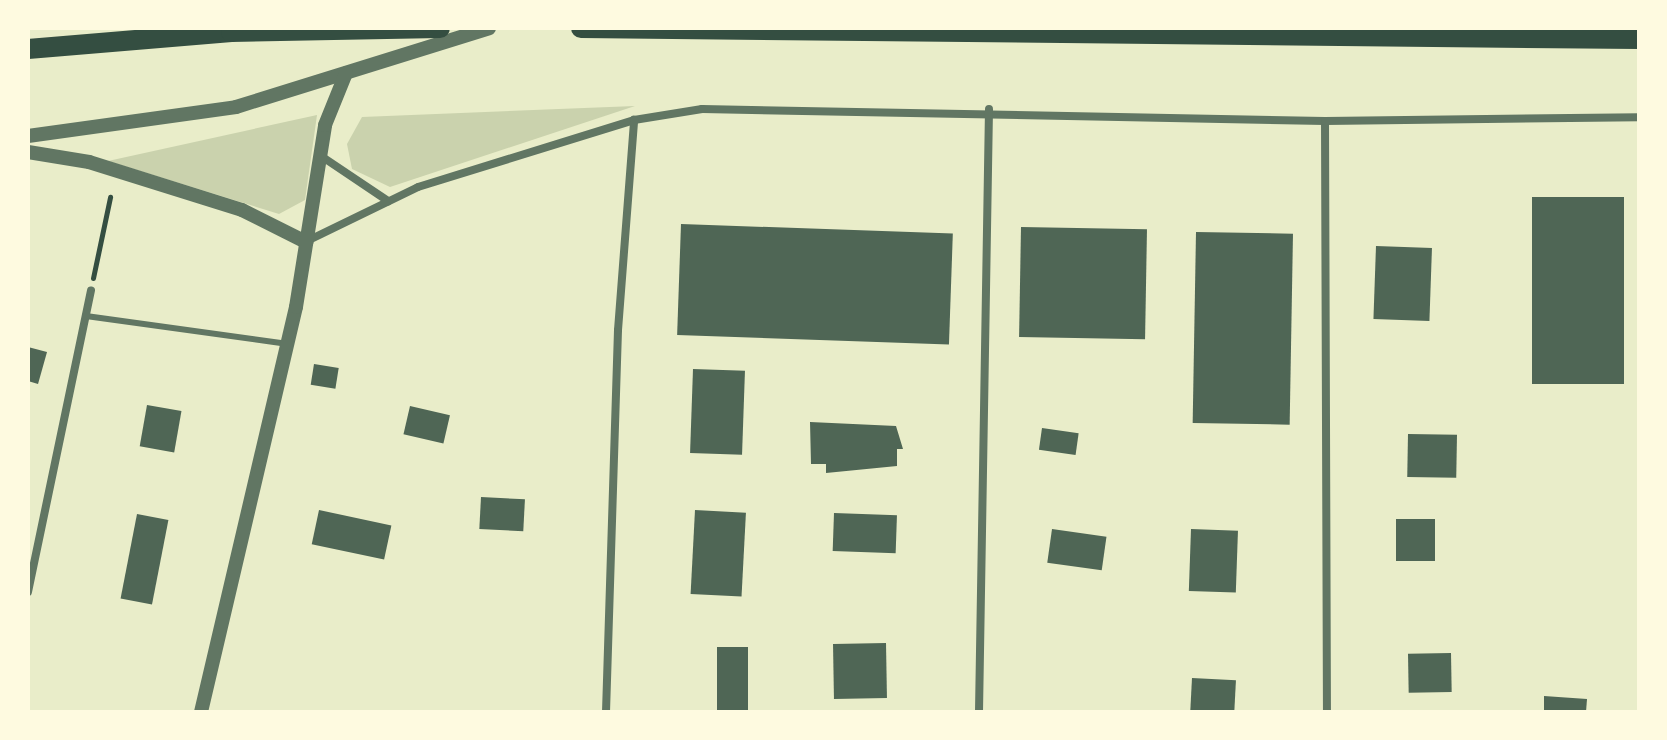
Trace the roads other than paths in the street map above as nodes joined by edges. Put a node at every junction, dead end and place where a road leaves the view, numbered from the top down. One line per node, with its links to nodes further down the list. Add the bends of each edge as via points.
1 (440, 28): 5 (highway, via 231,32)
2 (489, 28): 6 (street)
3 (581, 28): 4 (highway)
4 (1639, 39)
5 (28, 49)
6 (346, 73): 11 (street, via 236,107); 13 (street, via 332,96)
7 (989, 109): 9 (street, via 702,109); 10 (street); 22 (street)
8 (1639, 117): 10 (street)
9 (634, 120): 14 (street); 21 (street, via 618,330)
10 (1325, 121): 23 (street)
11 (28, 136)
12 (28, 152): 15 (street, via 89,162 242,210)
13 (321, 156): 14 (street); 15 (street)
14 (388, 201): 15 (street)
15 (306, 242): 18 (street)
16 (91, 291): 17 (street)
17 (86, 316): 18 (lane); 19 (street)
18 (288, 344): 20 (street)
19 (28, 592)
20 (201, 712)
21 (606, 712)
22 (979, 712)
23 (1327, 712)

